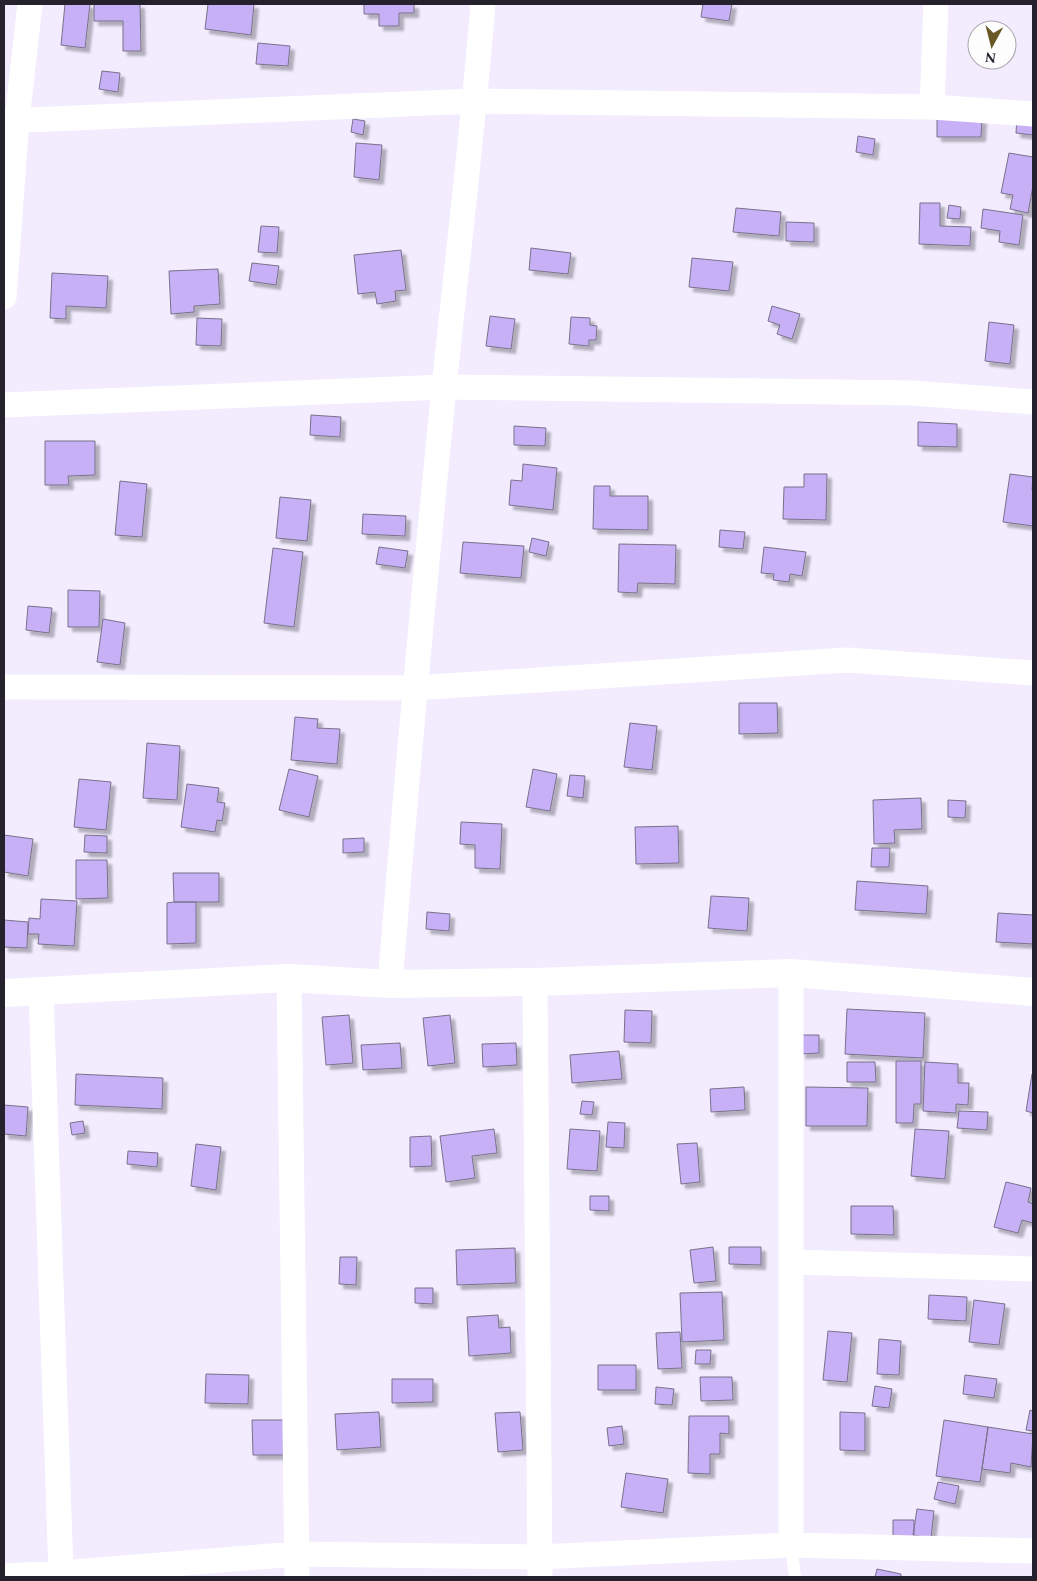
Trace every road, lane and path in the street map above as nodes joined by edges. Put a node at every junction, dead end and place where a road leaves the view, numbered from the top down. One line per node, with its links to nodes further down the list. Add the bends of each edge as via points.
1 (30, 4): 7 (street)
2 (483, 4): 4 (street)
3 (936, 4): 5 (street)
4 (475, 101): 5 (street); 7 (street); 9 (street)
5 (932, 107): 6 (street)
6 (1033, 114)
7 (10, 120): 8 (street)
8 (4, 297)
9 (444, 387): 10 (street, via 912,393); 11 (street); 14 (street)
10 (1033, 402)
11 (4, 405)
12 (1033, 673): 14 (street, via 846,660)
13 (4, 687): 14 (street)
14 (414, 688): 18 (street)
15 (791, 973): 17 (main road); 20 (main road); 22 (street)
16 (289, 978): 18 (main road); 19 (main road); 26 (street)
17 (535, 982): 18 (main road); 27 (street)
18 (390, 984)
19 (41, 992): 21 (main road); 28 (street)
20 (1033, 992)
21 (4, 993)
22 (791, 1262): 23 (street); 24 (street)
23 (1033, 1269)
24 (791, 1546): 25 (street); 27 (street); 30 (lane)
25 (1033, 1552)
26 (296, 1566): 27 (street); 28 (street)
27 (539, 1567)
28 (47, 1575): 29 (street)
29 (4, 1576)
30 (795, 1577)

